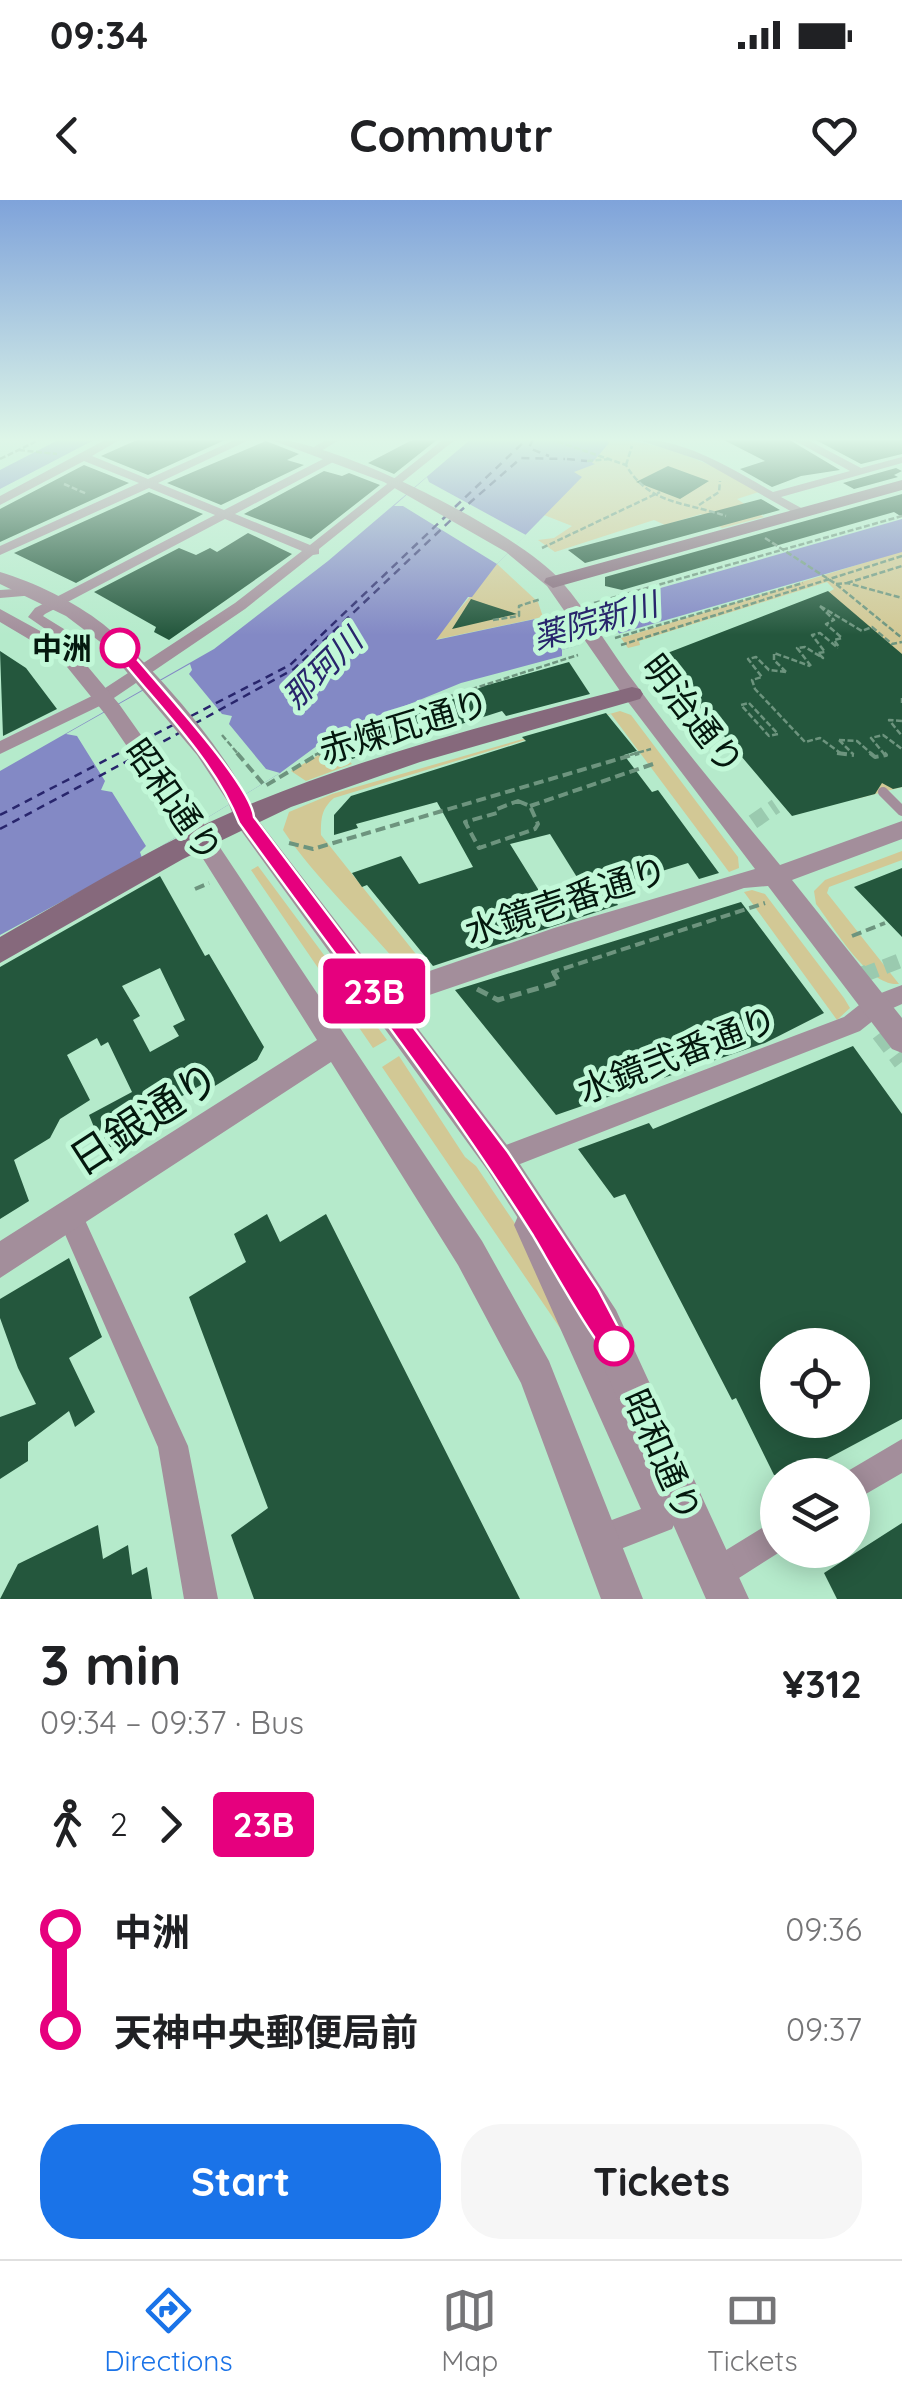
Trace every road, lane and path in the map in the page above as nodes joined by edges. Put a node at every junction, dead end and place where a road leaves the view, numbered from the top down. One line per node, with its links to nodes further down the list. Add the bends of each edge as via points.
1 (103, 504): 16 (street)
2 (198, 504): 12 (street)
3 (241, 504): 12 (street)
4 (380, 504): 17 (street)
5 (434, 504): 27 (street, 明治通り, via 512,549)
6 (630, 504): 15 (path)
7 (695, 504): 10 (path)
8 (788, 504): 11 (street)
9 (829, 504): 11 (main road)
10 (699, 505): 14 (path)
11 (801, 512): 14 (main road)
12 (222, 514): 17 (street); 29 (street)
13 (902, 516): 27 (path)
14 (749, 527): 27 (main road)
15 (538, 550)
16 (0, 551)
17 (314, 551): 36 (street)
18 (786, 552): 22 (path)
19 (902, 556): 22 (path)
20 (902, 566): 23 (path)
21 (0, 576): 25 (street, 昭和通り)
22 (824, 578): 24 (path); 33 (path); 34 (path)
23 (847, 583): 24 (path); 28 (path)
24 (836, 584): 32 (path)
25 (30, 592): 26 (street); 29 (street, 昭和通り)
26 (0, 594)
27 (569, 598): 31 (path, via 526,602 518,616); 33 (street, 明治通り)
28 (902, 598)
29 (53, 603): 35 (street, via 35,617 59,632 72,649); 36 (street, 昭和通り, via 96,628)
30 (0, 614): 35 (street, 昭和通り)
31 (494, 620)
32 (902, 640): 39 (path, via 892,644 872,627 862,631 820,606 834,620 826,624 842,638 834,640 840,647 812,635 825,652 818,653 822,658 797,648 810,666 805,668 774,653 786,672 779,674 756,657 748,659 762,678 752,680 755,689)
33 (595, 645): 37 (street, 明治通り); 49 (path, via 384,718)
34 (618, 646)
35 (66, 653): 38 (street, 昭和通り)
36 (147, 679): 38 (street); 52 (street, 昭和通り)
37 (632, 694): 45 (street, 明治通り); 52 (main road, 赤煉瓦通り)
38 (107, 704): 47 (street); 55 (street, 昭和通り)
39 (778, 714): 40 (path); 46 (path, via 805,742 820,738 847,757 854,756 838,740 856,741 875,757 886,754 871,738 883,735)
40 (764, 718): 40 (path, via 778,734 769,736 740,705 750,703)
41 (902, 722): 43 (path, via 889,720)
42 (724, 736): 44 (path)
43 (902, 736)
44 (700, 742)
45 (672, 743): 56 (path); 57 (street, 明治通り)
46 (902, 746)
47 (0, 748)
48 (656, 763): 51 (path)
49 (263, 783)
50 (883, 792): 53 (lane)
51 (530, 806): 51 (path, via 535,829 479,848 471,838 466,822 518,801)
52 (241, 809): 55 (main road, 赤煉瓦通り); 65 (street, 昭和通り)
53 (902, 810)
54 (902, 830): 57 (street, 水鏡壱番通り)
55 (198, 833): 62 (main road, 赤煉瓦通り); 68 (street, 昭和通り)
56 (313, 849)
57 (778, 887): 58 (path); 65 (street, 水鏡壱番通り, via 744,879); 66 (street, 明治通り)
58 (743, 910): 59 (path); 63 (path, via 553,972 558,982 544,987 498,1000)
59 (752, 916)
60 (884, 922): 61 (path)
61 (852, 936)
62 (0, 951)
63 (476, 988)
64 (902, 994): 66 (street, 水鏡弐番通り)
65 (380, 1000): 69 (street, 昭和通り)
66 (876, 1005): 67 (street, 明治通り); 69 (street, 水鏡弐番通り, via 852,1024)
67 (902, 1040)
68 (333, 1045): 70 (street, 日銀通り); 74 (street, 昭和通り, via 520,1339)
69 (499, 1160): 74 (street, via 661,1518); 76 (street, 昭和通り, via 603,1323)
70 (70, 1216): 71 (street, 日銀通り); 77 (street, via 174,1446)
71 (0, 1261)
72 (902, 1455): 73 (street)
73 (870, 1475)
74 (600, 1541): 78 (street, 昭和通り)
75 (760, 1551): 76 (street)
76 (723, 1587)
77 (201, 1599)
78 (622, 1599)

